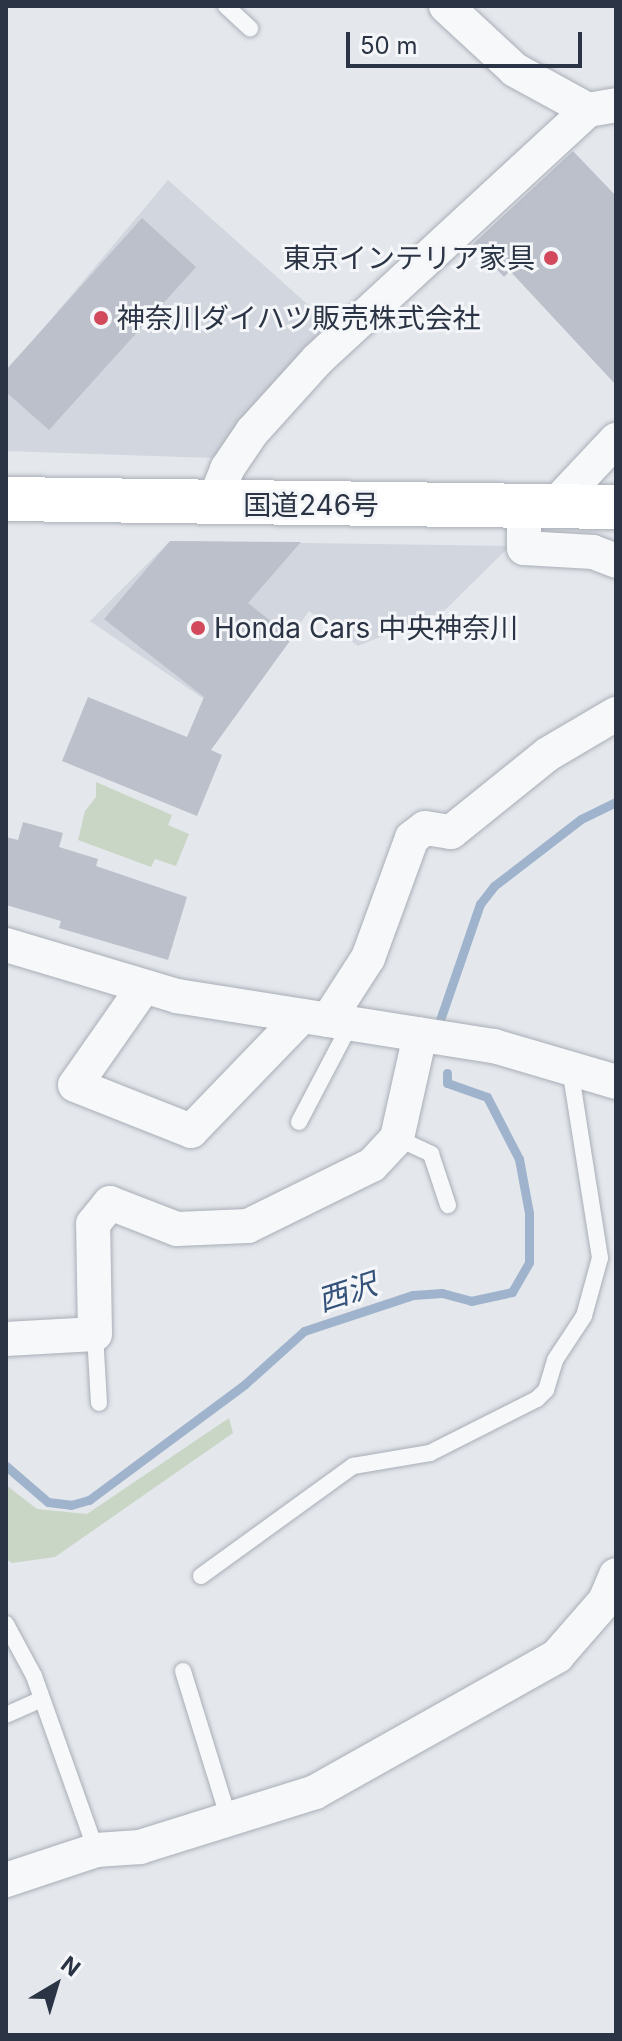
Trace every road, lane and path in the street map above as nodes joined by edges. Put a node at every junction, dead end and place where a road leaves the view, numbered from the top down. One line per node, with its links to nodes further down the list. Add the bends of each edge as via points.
1 (226, 6): 3 (lane)
2 (446, 6): 4 (street, via 515,70)
3 (250, 28)
4 (602, 108): 7 (street, via 317,360 252,432 227,469)
5 (616, 440): 8 (street)
6 (6, 499): 7 (highway, 国道246号)
7 (213, 504): 8 (highway, 国道246号)
8 (539, 506): 9 (highway, 国道246号); 10 (street, via 524,548 593,552)
9 (616, 507)
10 (616, 561)
11 (616, 714): 14 (street, via 548,754 451,832 425,828 412,838 368,958)
12 (9, 950): 13 (street)
13 (143, 988): 14 (street); 14 (street, via 75,1085 191,1131)
14 (327, 1020): 15 (street); 18 (lane)
15 (420, 1035): 16 (street, via 494,1046); 19 (street)
16 (570, 1068): 17 (street); 24 (lane, via 600,1258 584,1316 555,1360 546,1390 430,1453 353,1466)
17 (616, 1082)
18 (299, 1122)
19 (397, 1138): 20 (lane, via 431,1154); 21 (street, via 372,1165 248,1226 177,1229 110,1203 93,1224)
20 (448, 1205)
21 (95, 1334): 22 (street); 23 (lane)
22 (6, 1339)
23 (99, 1403)
24 (201, 1576)
25 (612, 1601): 30 (street, via 557,1656 315,1792)
26 (6, 1624): 28 (lane)
27 (183, 1671): 30 (lane)
28 (42, 1699): 29 (lane); 31 (lane)
29 (6, 1715)
30 (229, 1820): 31 (street, via 140,1847)
31 (96, 1850): 32 (street)
32 (6, 1880)

